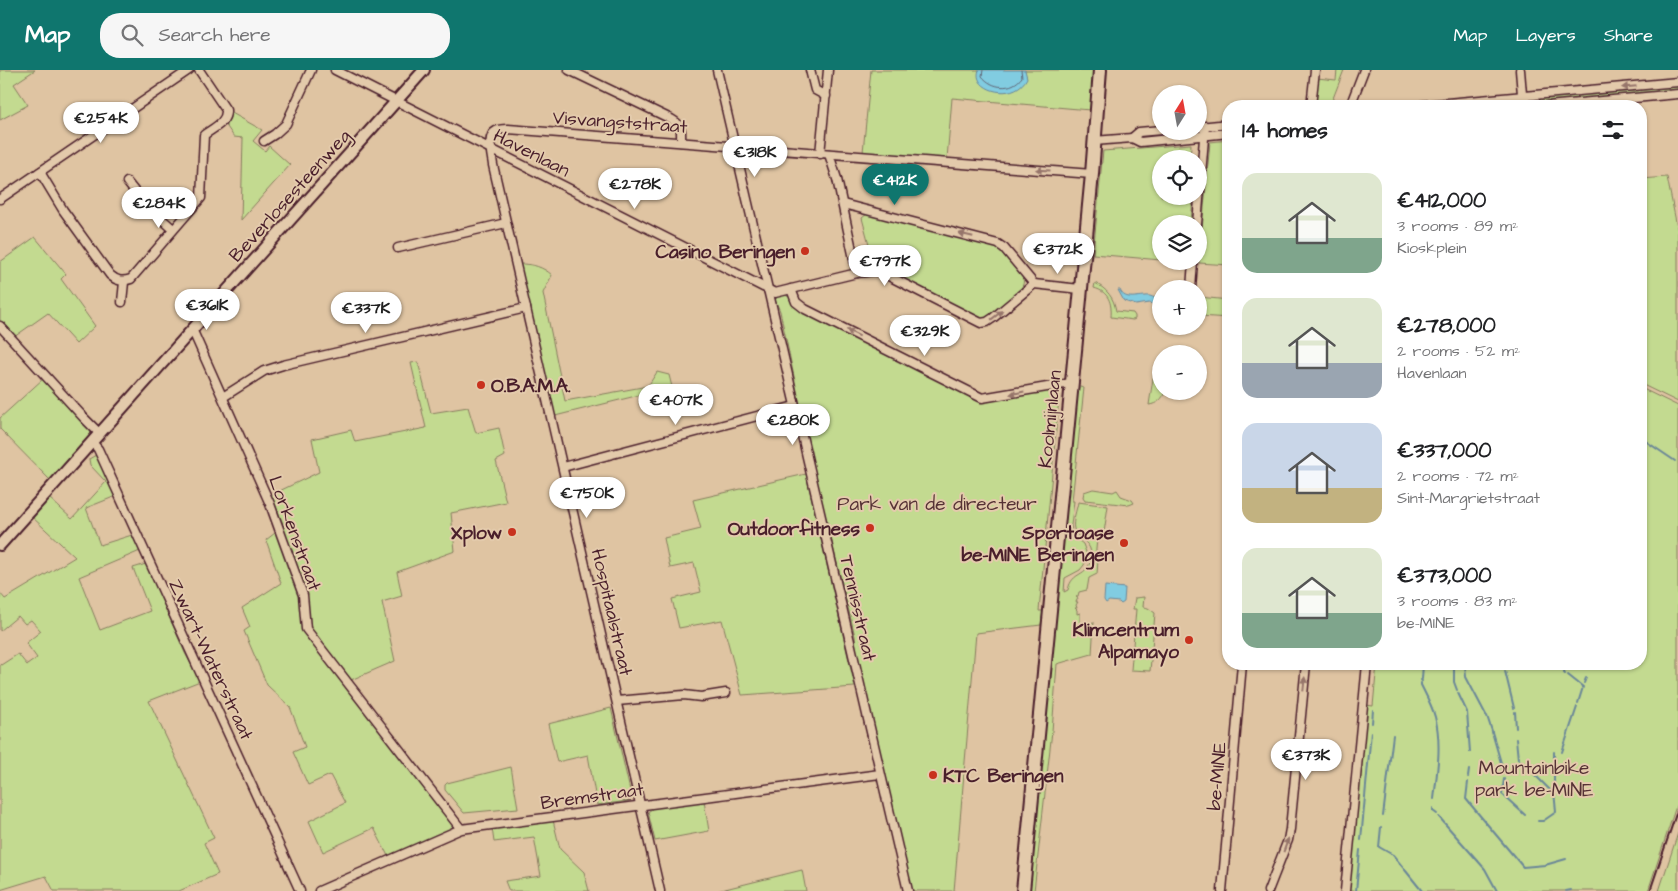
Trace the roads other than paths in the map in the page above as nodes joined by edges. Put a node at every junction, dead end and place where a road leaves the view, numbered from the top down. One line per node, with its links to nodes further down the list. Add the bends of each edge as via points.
1 (189, 70): 39 (street)
2 (199, 70): 46 (street, via 226,110 226,118 204,135 202,198)
3 (311, 70): 32 (street, via 286,124)
4 (334, 70): 23 (street, Havenlaan)
5 (424, 70): 23 (street, Beverlosesteenweg)
6 (569, 70): 33 (street, via 671,118 681,128)
7 (717, 70): 35 (street, Tennisstraat)
8 (810, 70): 16 (street, via 815,90)
9 (828, 70): 16 (street)
10 (1100, 70): 34 (main road, Koolmijnlaan)
11 (1315, 70): 18 (street)
12 (1364, 70): 19 (street)
13 (1520, 70): 17 (street)
14 (1678, 82): 17 (street, one-way to 17)
15 (1678, 94): 22 (street)
16 (826, 96): 37 (street)
17 (1522, 97): 20 (street); 21 (street)
18 (1312, 100)
19 (1352, 100)
20 (1486, 100)
21 (1522, 100)
22 (1612, 100)
23 (396, 102): 36 (street, Havenlaan); 57 (street, Beverlosesteenweg)
24 (1222, 125): 25 (street)
25 (1208, 126)
26 (1152, 131): 29 (street, via 1139,132)
27 (1222, 135): 28 (street)
28 (1208, 136)
29 (1132, 138): 30 (street, via 1140,142); 34 (street)
30 (1161, 140)
31 (1204, 140): 44 (street)
32 (264, 141)
33 (681, 142): 35 (street, Visvangststraat); 36 (street, Visvangststraat, via 508,129 497,130 493,134 490,140)
34 (1094, 142): 40 (main road, Koolmijnlaan)
35 (736, 145): 37 (street, Visvangststraat); 53 (street, Tennisstraat)
36 (492, 150): 45 (street, Hospitaalstraat); 53 (street, Havenlaan)
37 (820, 154): 38 (street, Visvangststraat)
38 (829, 154): 40 (street, Visvangststraat, one-way to 38); 43 (street)
39 (40, 172): 42 (street); 49 (street, via 62,210 110,275 116,281)
40 (1092, 174): 51 (main road, Koolmijnlaan)
41 (128, 182): 46 (street, via 143,202)
42 (0, 199)
43 (843, 204): 48 (street); 50 (street, one-way to 43, via 998,244)
44 (1197, 215)
45 (506, 223): 47 (street); 55 (street, Hospitaalstraat)
46 (173, 229): 49 (street, via 131,279)
47 (398, 248)
48 (861, 272): 50 (street, one-way to 50, via 879,272 981,323 993,318); 52 (street)
49 (124, 282): 54 (street)
50 (1034, 284): 51 (street)
51 (1080, 288): 58 (main road, Koolmijnlaan)
52 (792, 289): 53 (street, via 775,293); 58 (street, one-way to 52, via 982,398 805,309 796,302)
53 (769, 291): 60 (street, Tennisstraat)
54 (122, 302)
55 (526, 308): 59 (street, via 283,365 264,371); 63 (street, Hospitaalstraat)
56 (0, 326): 61 (street)
57 (192, 329): 59 (street, Lorkenstraat); 61 (street, Beverlosesteenweg)
58 (1071, 383): 77 (main road, Koolmijnlaan)
59 (223, 398): 72 (street, Lorkenstraat, via 270,504 303,596 306,629)
60 (795, 406): 63 (street); 70 (street, Tennisstraat)
61 (99, 432): 62 (street, Beverlosesteenweg)
62 (92, 442): 64 (street, Beverlosesteenweg); 73 (street, Zwart-Waterstraat, via 98,449)
63 (563, 467): 69 (street, Hospitaalstraat)
64 (0, 545)
65 (1242, 670): 78 (street, be-MINE)
66 (1305, 670): 79 (street, one-way to 66, via 1290,830)
67 (1366, 670): 80 (street)
68 (726, 693): 69 (street)
69 (617, 701): 71 (street, Hospitaalstraat)
70 (880, 774): 71 (street, Bremstraat); 76 (street, Tennisstraat)
71 (641, 805): 72 (street, Bremstraat); 75 (street, Hospitaalstraat)
72 (461, 829): 74 (street, Bremstraat)
73 (300, 891)
74 (319, 891)
75 (660, 891)
76 (908, 891)
77 (1023, 891)
78 (1222, 891)
79 (1268, 891)
80 (1345, 891)

